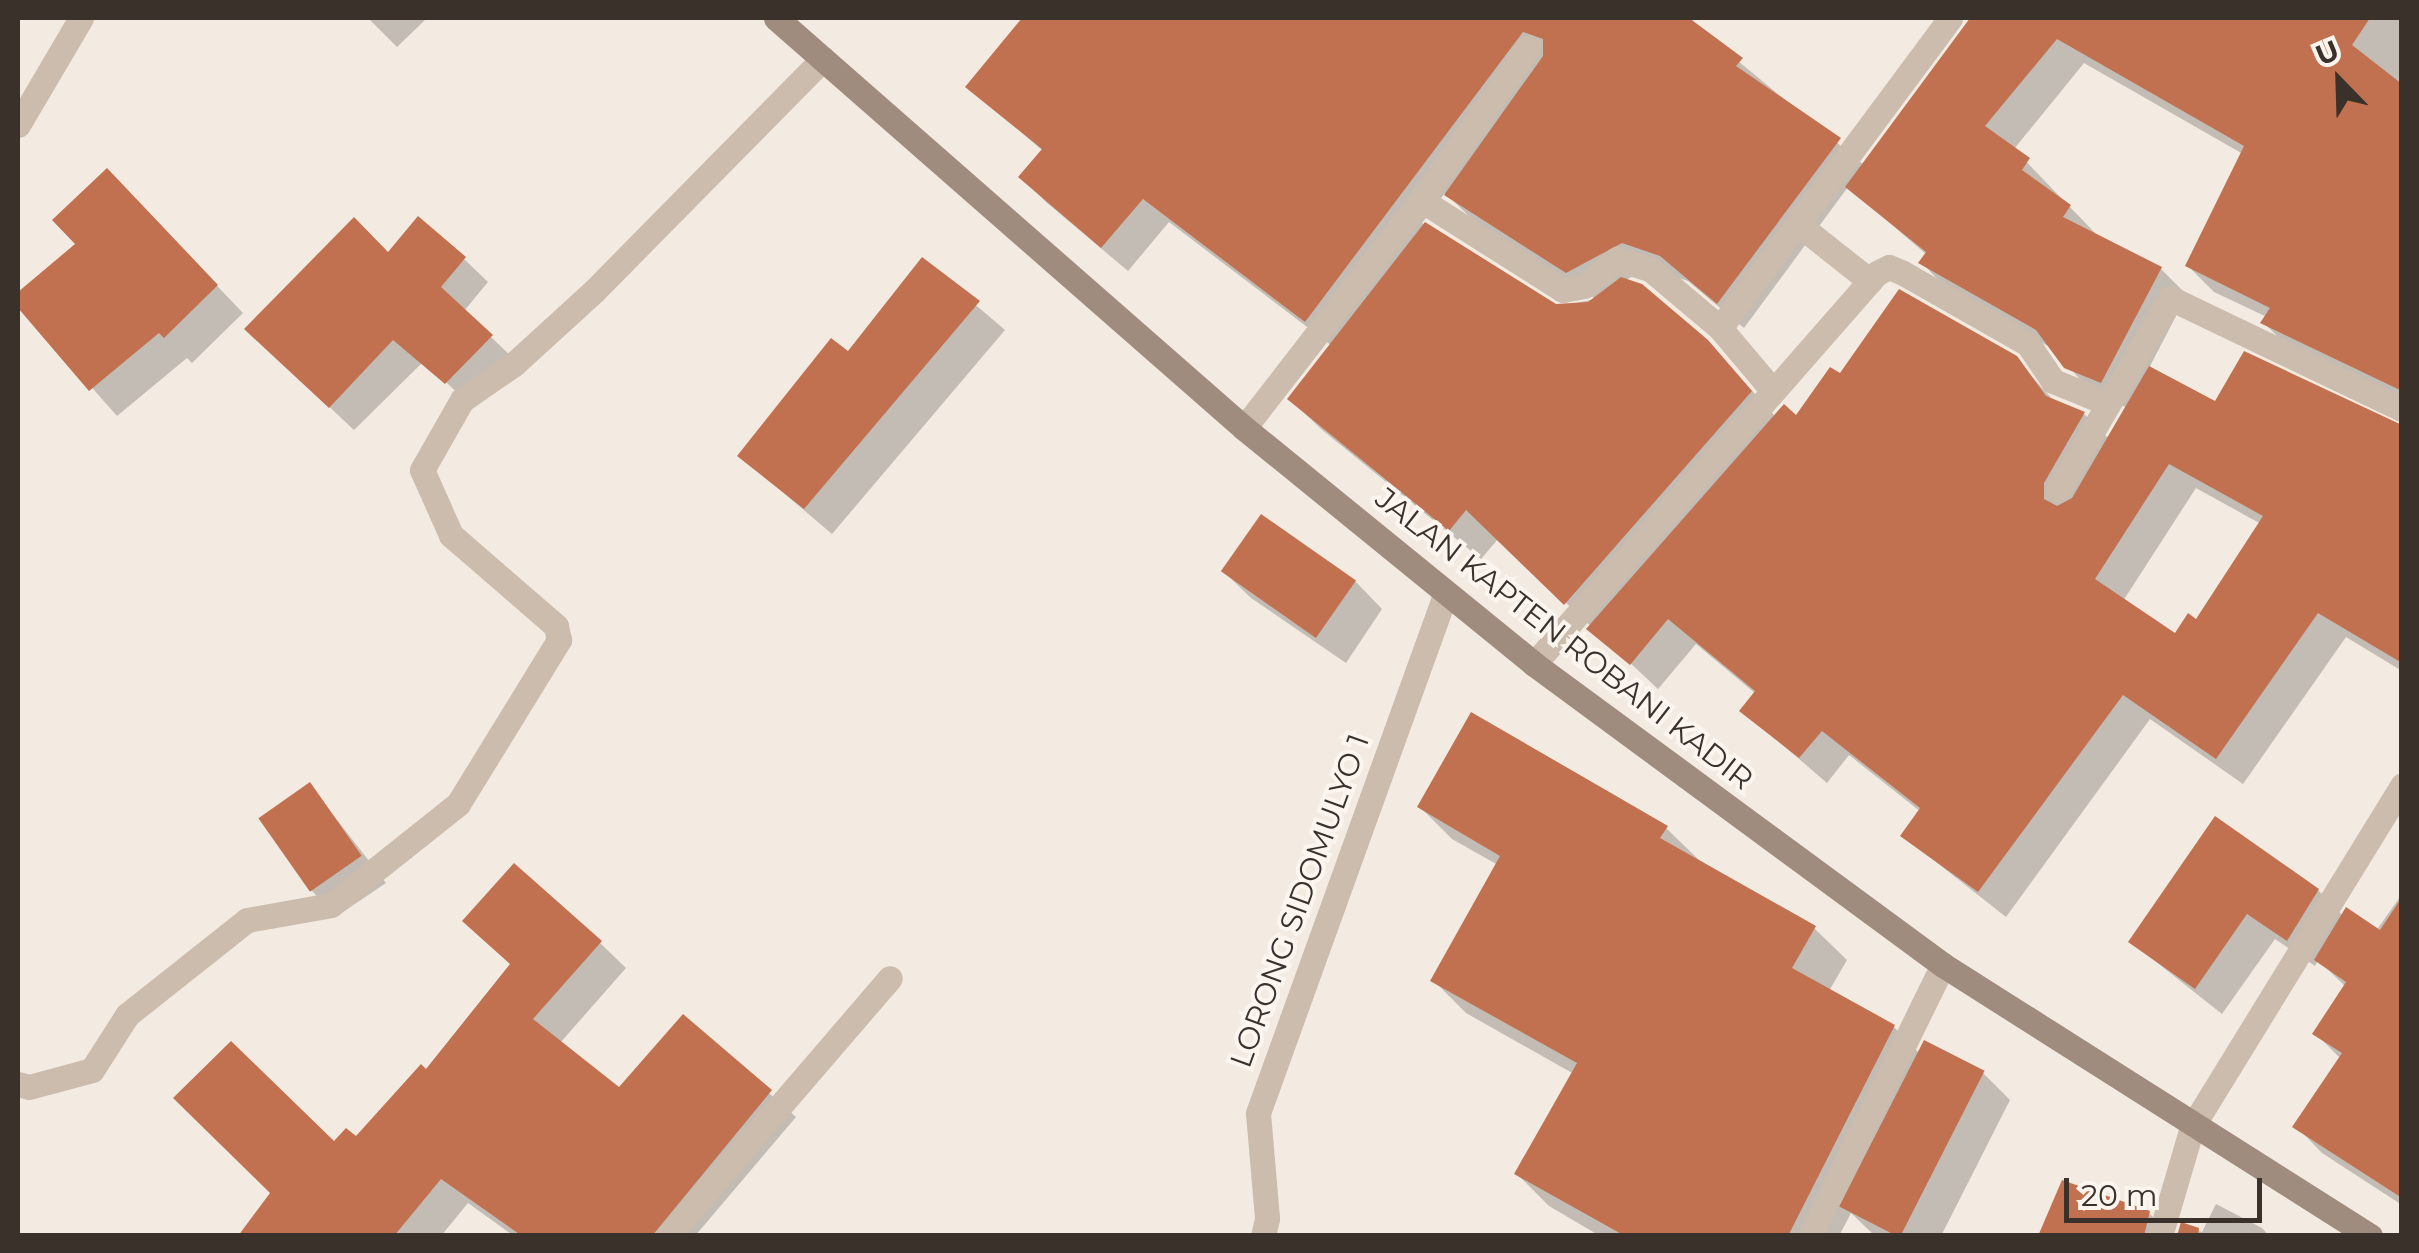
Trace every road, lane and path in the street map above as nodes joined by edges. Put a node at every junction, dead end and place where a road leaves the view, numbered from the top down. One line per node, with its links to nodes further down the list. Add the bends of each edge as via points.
1 (81, 18): 6 (street)
2 (776, 18): 5 (main road, JALAN KAPTEN ROBANI KADIR)
3 (1950, 18): 8 (street)
4 (1530, 47): 7 (street)
5 (823, 59): 14 (main road, JALAN KAPTEN ROBANI KADIR); 21 (street, via 594,291 514,364 462,400 422,470 452,536 556,626 558,640 458,804 331,905 247,920 127,1015 92,1070 29,1088)
6 (18, 125)
7 (1422, 200): 10 (street, via 1563,290 1584,286 1617,259 1633,260); 14 (street)
8 (1798, 224): 9 (street); 10 (street)
9 (1870, 282): 11 (street); 12 (street, via 1888,268 1903,273 2028,344 2053,380)
10 (1720, 328): 11 (street)
11 (1772, 391): 17 (street)
12 (2108, 403): 13 (street, via 2170,298); 15 (street)
13 (2402, 408)
14 (1244, 428): 16 (main road, JALAN KAPTEN ROBANI KADIR)
15 (2058, 490)
16 (1445, 595): 17 (main road, JALAN KAPTEN ROBANI KADIR); 24 (street, LORONG SIDOMULYO 1, via 1258,1113 1268,1218)
17 (1534, 664): 19 (main road, JALAN KAPTEN ROBANI KADIR)
18 (2402, 785): 22 (street)
19 (1943, 965): 22 (main road, JALAN KAPTEN ROBANI KADIR); 25 (street)
20 (890, 978): 23 (street)
21 (18, 1084)
22 (2192, 1127): 26 (street); 27 (main road, JALAN KAPTEN ROBANI KADIR)
23 (668, 1236)
24 (1262, 1236)
25 (1810, 1236)
26 (2160, 1236)
27 (2370, 1236)

